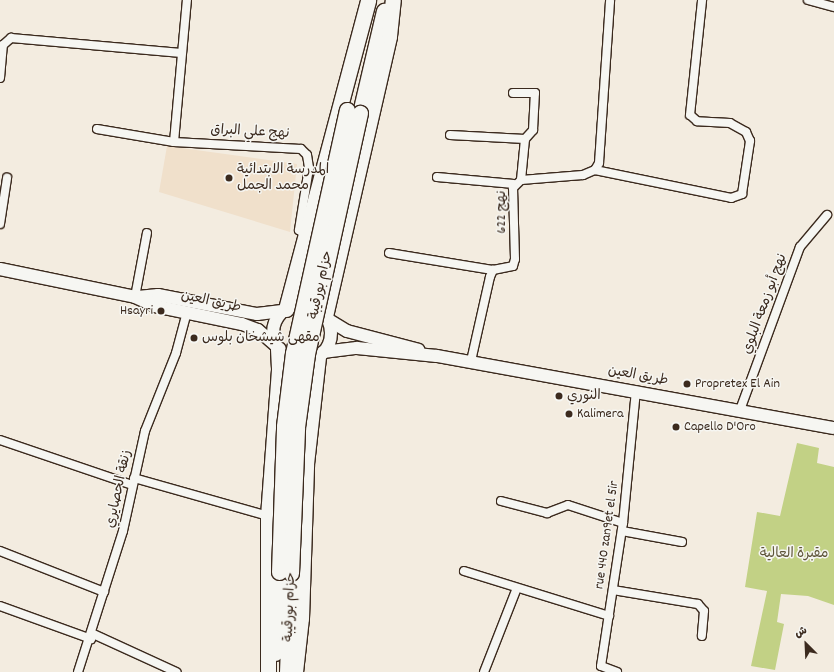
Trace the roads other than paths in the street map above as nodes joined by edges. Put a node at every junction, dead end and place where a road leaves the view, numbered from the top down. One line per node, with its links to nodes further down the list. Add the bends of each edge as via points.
1 (186, 0): 10 (street)
2 (368, 0): 25 (highway)
3 (372, 0): 13 (highway, حزام بورقيبة)
4 (387, 0): 13 (highway, حزام بورقيبة)
5 (393, 0): 32 (highway, via 389,36)
6 (610, 0): 18 (street, via 599,163)
7 (702, 0): 18 (street, via 690,115 698,121 730,123 746,132 750,141 742,194 731,198)
8 (808, 0): 9 (street)
9 (834, 7)
10 (181, 53): 11 (street, via 11,38 3,45); 17 (street)
11 (0, 78)
12 (513, 93): 16 (street, نهج 622, via 534,93 533,130)
13 (354, 111): 48 (highway, حزام بورقيبة, bridge, via 307,354 297,427)
14 (97, 129): 17 (street)
15 (450, 135): 16 (street)
16 (525, 138): 21 (street, نهج 622)
17 (174, 142): 25 (street, نهج علي البراق, via 292,146 305,151 309,168 298,230)
18 (595, 170): 21 (street, via 583,175)
19 (437, 177): 21 (street)
20 (7, 178): 23 (street)
21 (517, 182): 28 (street, نهج 622, via 514,266)
22 (827, 215): 38 (street, نهج أبو زمعة البلوي, via 800,247)
23 (0, 224)
24 (147, 233): 29 (street)
25 (307, 235): 30 (highway)
26 (389, 253): 28 (street, نهج 622)
27 (0, 269): 29 (main road, طريق العين)
28 (493, 270): 36 (street)
29 (135, 297): 30 (main road, طريق العين, via 158,295 256,314); 31 (main road, طريق العين)
30 (284, 310): 32 (main road, via 308,304); 33 (main road, via 273,327)
31 (187, 312): 33 (main road, طريق العين, via 258,330); 41 (street, زنقة الحصايري, via 176,353 145,431)
32 (326, 318): 34 (main road, via 330,341); 35 (main road, طريق العين, via 348,331)
33 (276, 347): 34 (main road, via 299,362); 43 (highway, via 279,374)
34 (321, 355): 35 (main road, طريق العين, via 352,348); 62 (highway, via 306,464 301,618)
35 (437, 356): 36 (main road, طريق العين)
36 (471, 361): 37 (main road, طريق العين)
37 (636, 391): 38 (main road, طريق العين); 44 (street, rue 440 zan9et el 5ir)
38 (740, 410): 39 (main road, طريق العين)
39 (834, 428)
40 (0, 440): 41 (street)
41 (133, 482): 43 (street); 51 (street, زنقة الحصايري)
42 (501, 501): 44 (street, via 547,514 568,505)
43 (268, 516): 59 (highway)
44 (623, 527): 45 (street); 50 (street, rue 440 zan9et el 5ir)
45 (682, 542)
46 (0, 551): 51 (street)
47 (464, 571): 49 (street)
48 (285, 573): 60 (highway, حزام بورقيبة); 61 (highway, حزام بورقيبة)
49 (517, 588): 53 (street); 63 (street)
50 (613, 590): 53 (street, rue 440 zan9et el 5ir); 55 (street, via 698,604 704,611)
51 (104, 592): 54 (street, زنقة الحصايري)
52 (0, 606): 54 (street)
53 (609, 616): 56 (street, rue 440 zan9et el 5ir)
54 (91, 636): 57 (street, زنقة الحصايري); 58 (street)
55 (702, 636)
56 (600, 669): 64 (street, rue 440 zan9et el 5ir)
57 (78, 672)
58 (176, 672)
59 (268, 672)
60 (273, 672)
61 (287, 672)
62 (295, 672)
63 (484, 672)
64 (617, 672)

